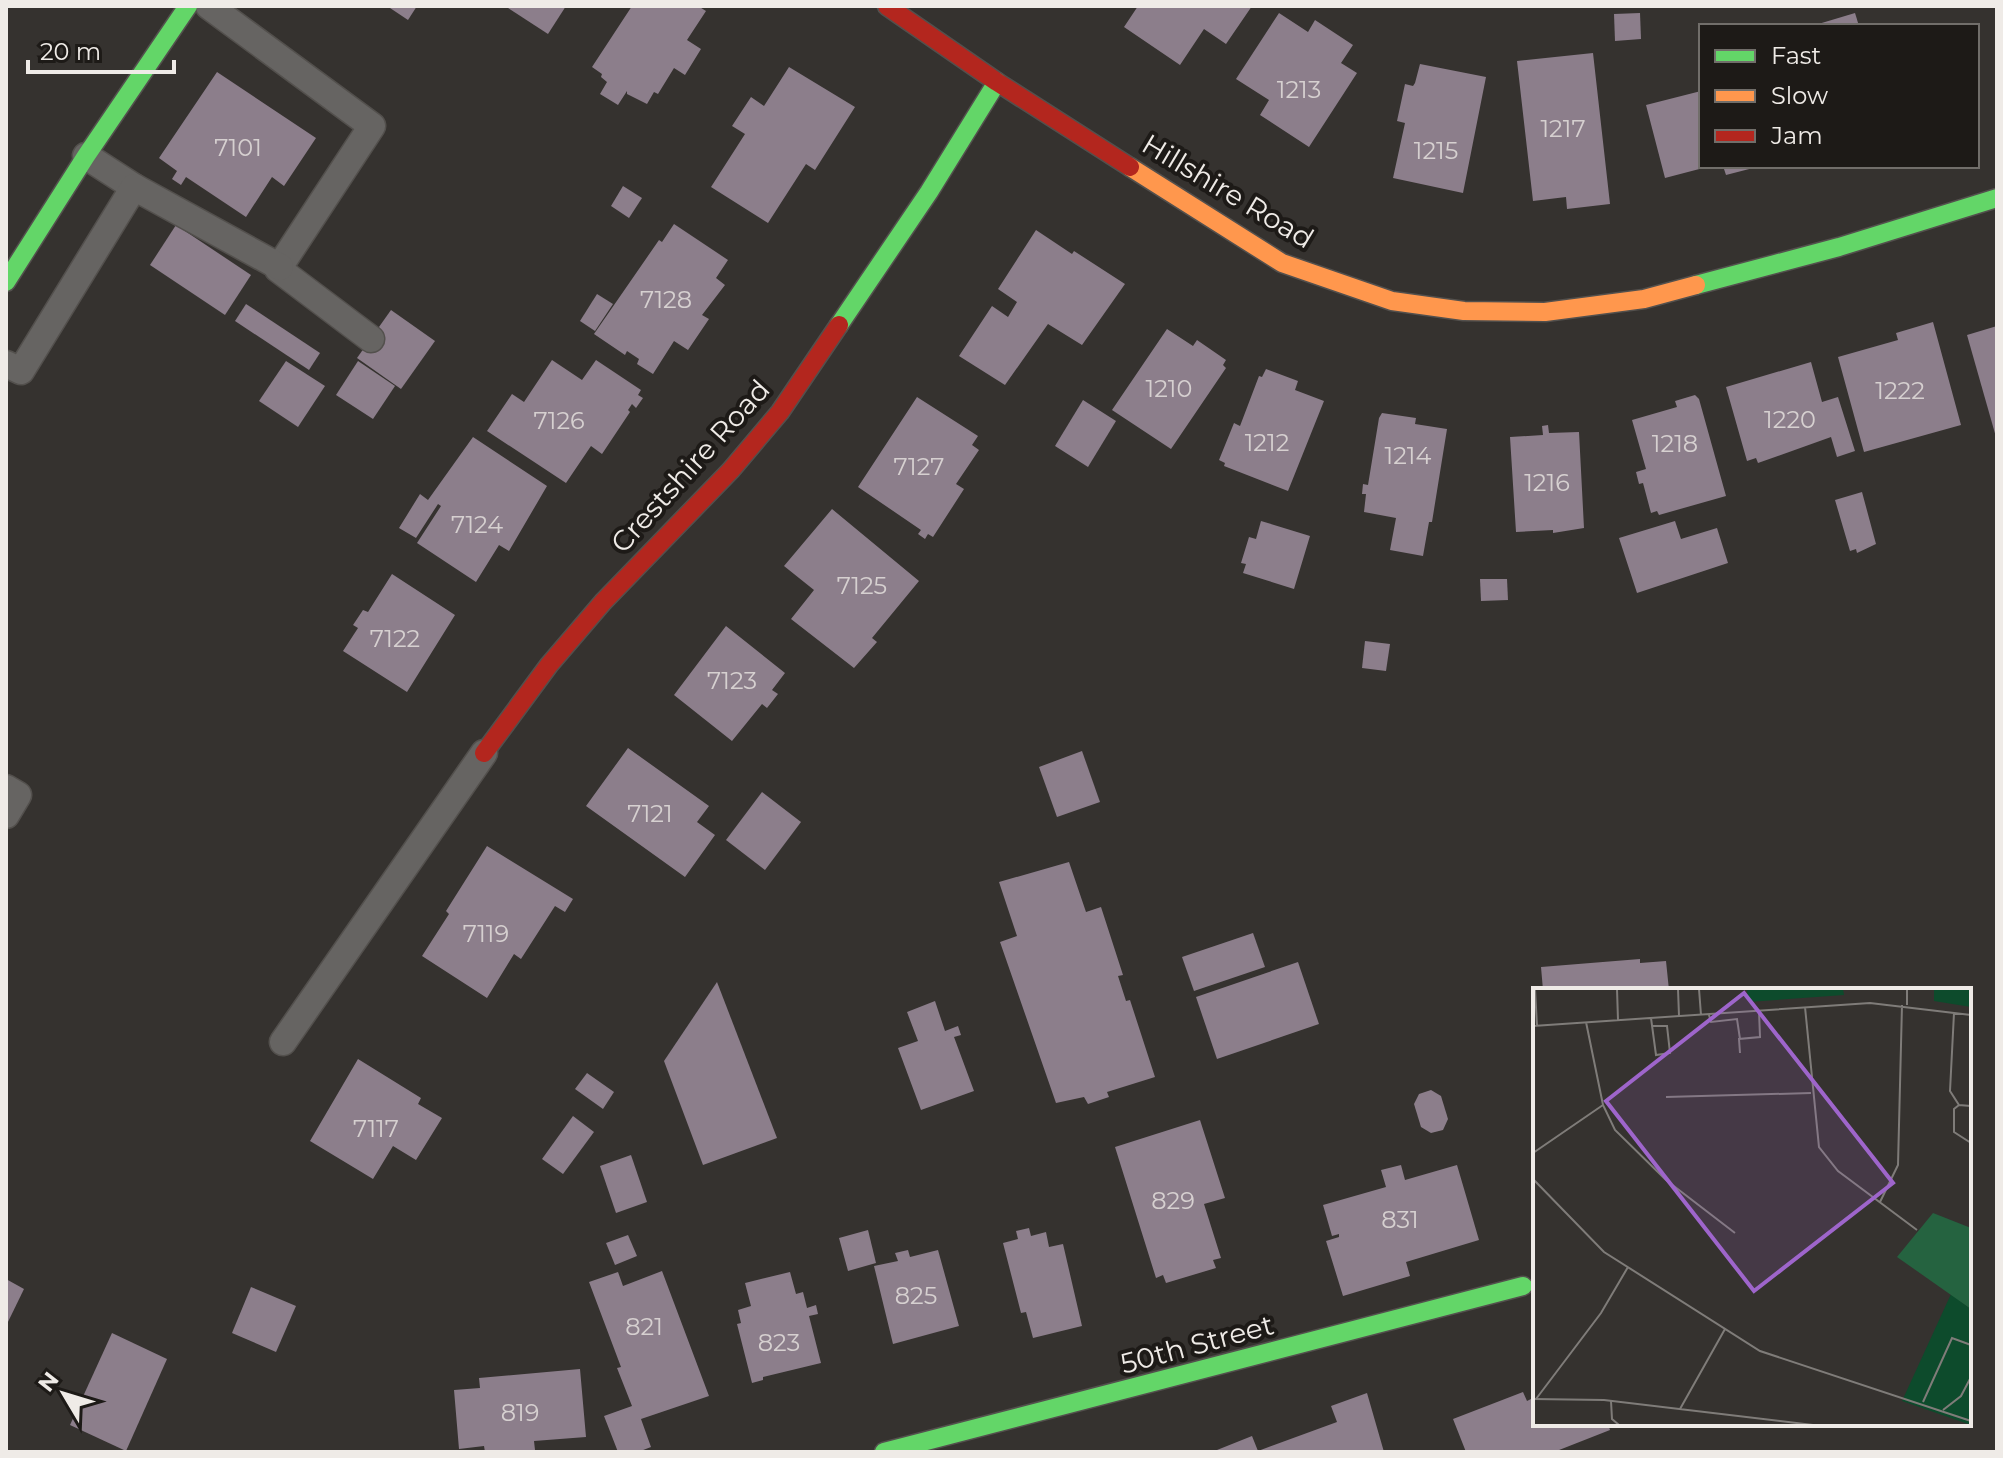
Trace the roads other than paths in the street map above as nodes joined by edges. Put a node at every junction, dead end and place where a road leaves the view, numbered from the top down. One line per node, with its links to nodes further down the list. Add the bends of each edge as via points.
1 (188, 6): 5 (street)
2 (209, 6): 8 (lane, via 372,126)
3 (887, 6): 4 (street, Hillshire Road)
4 (997, 82): 7 (street, Hillshire Road, via 1282,263 1392,301 1464,311 1545,312 1644,299); 12 (street, Crestshire Road, via 780,412 603,602)
5 (86, 156): 6 (lane); 9 (street)
6 (134, 187): 8 (lane); 11 (lane, via 21,371)
7 (1997, 198)
8 (280, 267): 10 (lane)
9 (6, 282)
10 (371, 339)
11 (6, 364)
12 (484, 753): 15 (lane)
13 (6, 788): 14 (lane, via 18,795)
14 (6, 815)
15 (283, 1042)
16 (1523, 1286): 17 (street, 50th Street)
17 (884, 1452)

